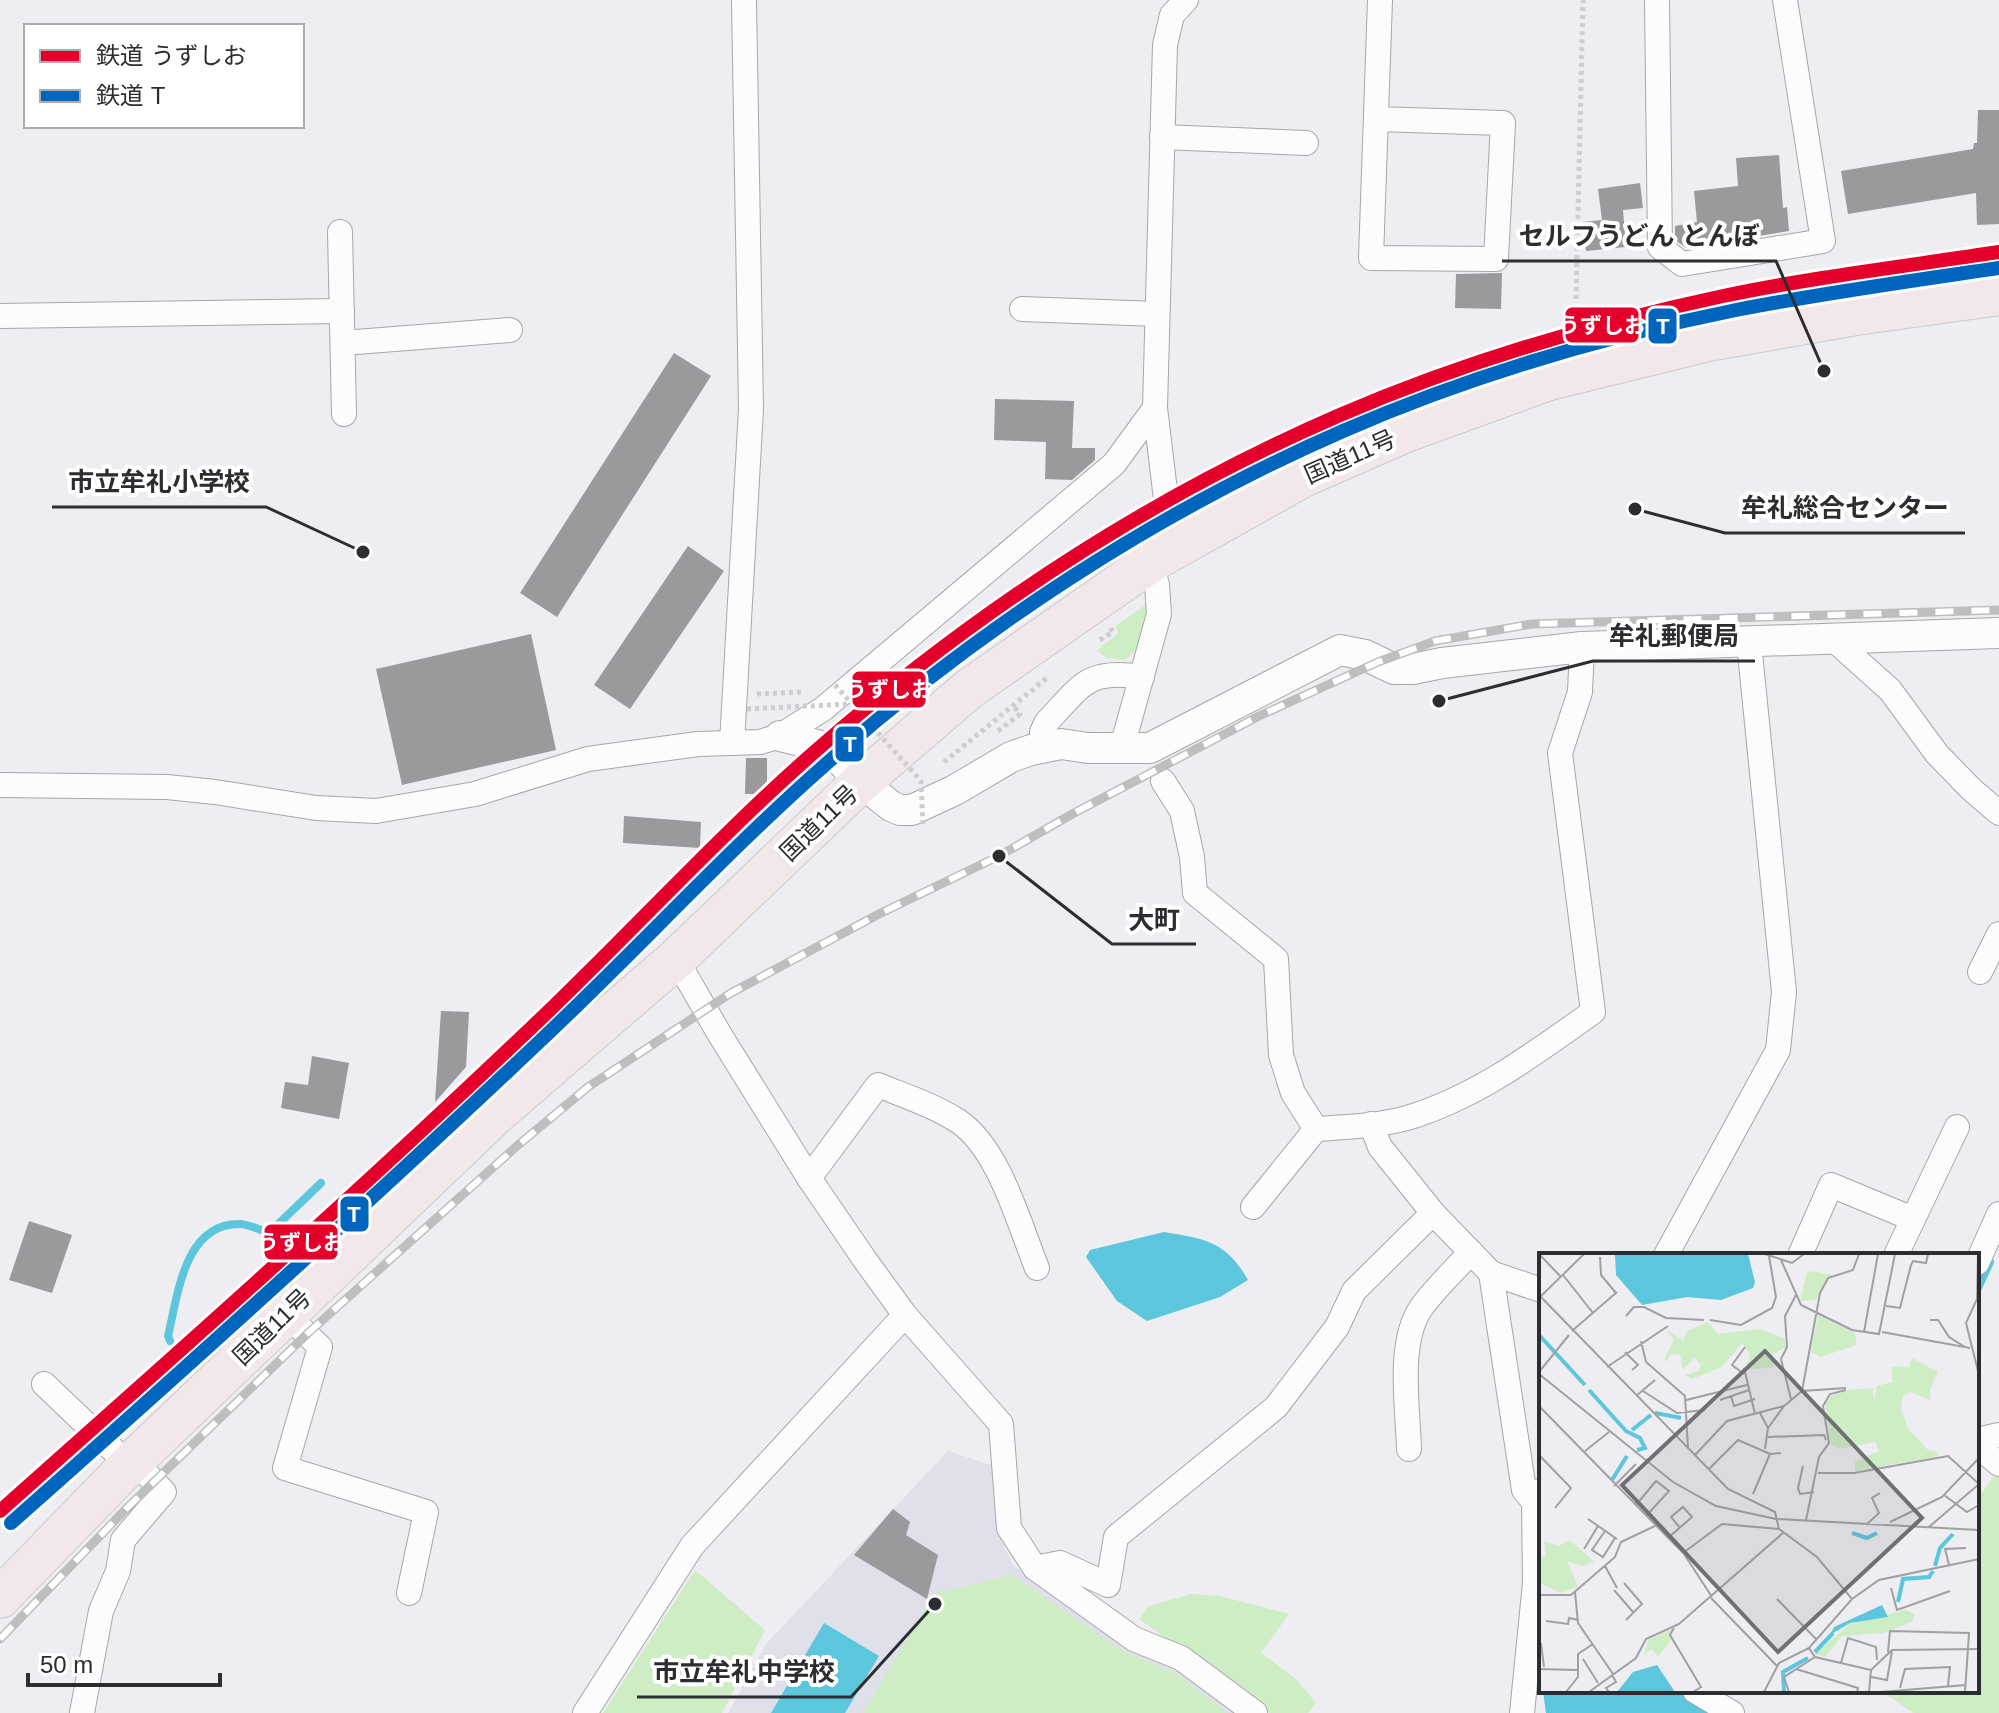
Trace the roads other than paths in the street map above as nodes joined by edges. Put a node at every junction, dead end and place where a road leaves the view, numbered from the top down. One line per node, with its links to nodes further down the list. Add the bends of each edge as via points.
1 (744, 0): 26 (street, via 751,409)
2 (1186, 0): 7 (street, via 1172,15 1165,45)
3 (1380, 0): 6 (street)
4 (1657, 0): 5 (street, via 1660,247 1682,264 1823,241)
5 (1785, 0)
6 (1376, 119): 6 (street, via 1371,258 1496,259 1503,123)
7 (1162, 137): 8 (street); 13 (street)
8 (1306, 143)
9 (340, 232): 12 (street)
10 (1999, 295): 19 (highway, 国道11号, via 1708,341 1549,380 1406,432 1303,477)
11 (1022, 309): 13 (street)
12 (342, 311): 14 (street); 16 (street)
13 (1157, 314): 17 (street)
14 (0, 316)
15 (510, 330): 16 (street)
16 (343, 343): 18 (street)
17 (1155, 408): 19 (street); 25 (street, via 1114,464 823,709)
18 (344, 414)
19 (1161, 556): 24 (street, via 1159,614); 30 (highway, 国道11号, via 969,689)
20 (1999, 633): 21 (street)
21 (1832, 638): 22 (street); 32 (street, via 1890,690 1937,754)
22 (1749, 643): 23 (street); 45 (street, via 1784,992 1778,1050)
23 (1582, 647): 27 (street, via 1413,669 1394,669 1340,650 1150,748); 36 (street, via 1580,692 1560,753 1593,1012 1458,1098 1407,1118)
24 (1142, 677): 27 (street); 28 (street, via 1088,679 1046,723)
25 (780, 736): 26 (street); 30 (street, via 821,746)
26 (732, 743): 31 (street, via 588,759 475,794 376,811 167,787)
27 (1122, 747): 28 (street)
28 (1044, 748): 30 (street, via 1011,757 912,810 891,806)
29 (1163, 781): 38 (street, via 1182,811 1195,893 1276,959 1281,1055 1293,1093)
30 (861, 782): 34 (highway, 国道11号)
31 (0, 785)
32 (1999, 813)
33 (1999, 934): 35 (street)
34 (676, 959): 39 (street); 52 (highway, 国道11号, via 495,1115)
35 (1980, 972)
36 (1371, 1124): 38 (street); 41 (street, via 1380,1147)
37 (1957, 1127): 43 (street)
38 (1316, 1129): 40 (street)
39 (809, 1178): 49 (street, via 878,1085 927,1104 961,1123 980,1143 999,1174); 53 (street)
40 (1253, 1207)
41 (1433, 1213): 44 (street); 62 (street, via 1354,1291 1337,1327 1276,1407 1116,1537 1108,1585 1060,1563)
42 (1999, 1214): 48 (street)
43 (1913, 1219): 46 (street, via 1831,1185); 47 (street)
44 (1471, 1252): 50 (street); 58 (street, via 1421,1308 1411,1327)
45 (1667, 1253)
46 (1801, 1253)
47 (1897, 1253)
48 (1979, 1259)
49 (1037, 1268)
50 (1491, 1273): 51 (street); 61 (street, via 1524,1490)
51 (1539, 1289)
52 (286, 1314): 59 (highway, 国道11号); 64 (street, via 320,1347 285,1468 426,1512)
53 (905, 1315): 62 (street, via 1001,1424 1009,1528); 69 (street, via 692,1546)
54 (44, 1384): 59 (street)
55 (1999, 1435): 56 (street)
56 (1979, 1440)
57 (1979, 1448): 60 (street)
58 (1409, 1449)
59 (131, 1463): 65 (highway, 国道11号); 68 (street, via 164,1492 123,1540 118,1571 101,1611)
60 (1999, 1464)
61 (1537, 1496): 63 (street)
62 (1035, 1568): 70 (street, via 1134,1639 1181,1658)
63 (1538, 1586): 67 (street)
64 (409, 1593)
65 (0, 1598)
66 (1698, 1693): 71 (street)
67 (1524, 1712)
68 (82, 1713)
69 (585, 1713)
70 (1255, 1713)
71 (1732, 1713)

